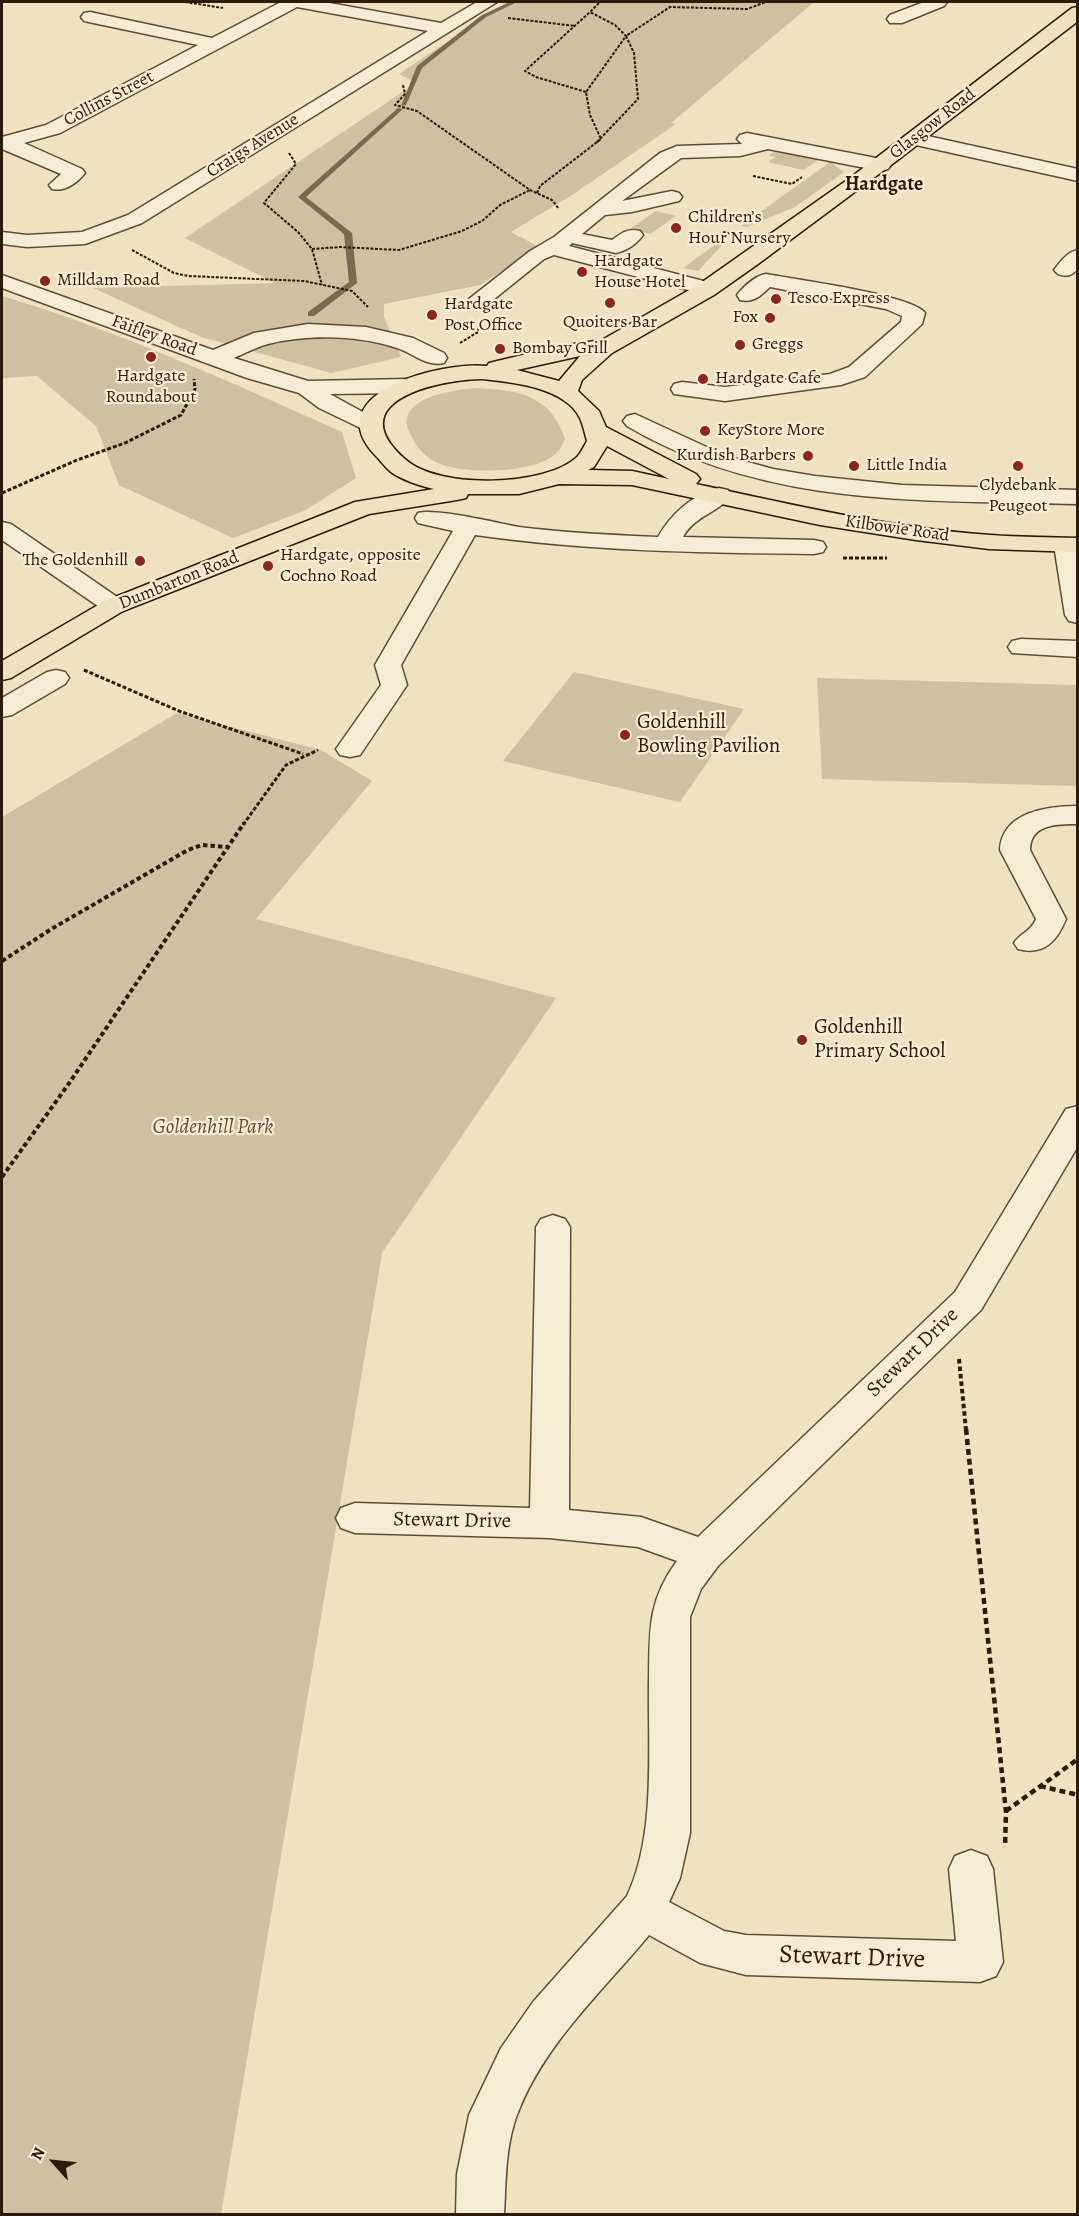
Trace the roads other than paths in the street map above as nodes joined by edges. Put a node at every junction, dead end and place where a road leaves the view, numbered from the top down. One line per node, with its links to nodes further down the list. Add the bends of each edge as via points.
1 (293, 2): 9 (street, Collins Street)
2 (299, 2): 8 (street)
3 (488, 2): 8 (street, Craigs Avenue)
4 (938, 2): 7 (street)
5 (1077, 12): 11 (main road, Glasgow Road)
6 (90, 17): 9 (street)
7 (896, 19)
8 (444, 29): 21 (street, Craigs Avenue, via 135,219 85,238)
9 (212, 44): 12 (street, Collins Street, via 53,129)
10 (747, 139): 13 (street)
11 (914, 139): 14 (main road, Glasgow Road); 15 (street)
12 (4, 142): 16 (street, via 75,174)
13 (768, 143): 14 (street); 18 (street, via 740,150 677,152)
14 (881, 165): 22 (main road, Glasgow Road)
15 (1077, 175)
16 (59, 185)
17 (672, 197): 18 (street)
18 (598, 209): 20 (street)
19 (633, 235): 20 (street, via 616,247)
20 (565, 237): 25 (street); 27 (street)
21 (2, 238)
22 (734, 272): 23 (street); 25 (main road, Glasgow Road)
23 (766, 280): 26 (street); 34 (street, via 891,304 914,313 911,324 849,375 724,394)
24 (2, 281): 29 (street, Faifley Road)
25 (707, 289): 28 (main road, Glasgow Road)
26 (748, 295)
27 (480, 299)
28 (604, 346): 31 (main road, Glasgow Road); 35 (main road, Glasgow Road, via 574,374)
29 (214, 358): 30 (street, via 262,338 308,331 366,334 405,343); 33 (street, Faifley Road)
30 (436, 358)
31 (481, 372): 32 (main road, via 437,376); 35 (main road, via 519,377)
32 (408, 386): 33 (street, Faifley Road); 37 (main road, via 375,410)
33 (307, 388): 37 (street, Faifley Road)
34 (682, 389)
35 (566, 392): 38 (main road, via 591,416)
36 (635, 422): 42 (street, via 667,440 729,465)
37 (371, 426): 40 (main road, via 378,447)
38 (600, 433): 41 (main road, via 590,458); 44 (main road, Kilbowie Road)
39 (884, 467): 42 (street)
40 (405, 471): 43 (main road, via 433,483); 46 (main road)
41 (560, 477): 43 (main road); 44 (main road, Kilbowie Road, via 632,478)
42 (865, 488): 45 (street)
43 (480, 489): 46 (main road)
44 (719, 495): 50 (street, via 675,526); 51 (main road, Kilbowie Road, via 820,518 916,533 989,542)
45 (1077, 497)
46 (364, 507): 53 (main road, Dumbarton Road)
47 (427, 518): 48 (street)
48 (467, 527): 50 (street, via 570,539); 60 (street, via 388,665 394,685)
49 (2, 529): 53 (street)
50 (667, 544): 52 (street)
51 (1072, 545): 54 (street)
52 (814, 547)
53 (114, 606): 57 (main road, Dumbarton Road)
54 (1077, 615)
55 (1021, 647): 56 (street)
56 (1077, 649)
57 (2, 672)
58 (66, 672): 59 (street)
59 (2, 709)
60 (350, 749)
61 (1077, 815): 62 (street, via 1030,824 1018,832 1014,841 1051,919 1045,934)
62 (1029, 943)
63 (1077, 1117): 64 (street, Stewart Drive)
64 (1067, 1152): 68 (street, Stewart Drive, via 968,1300)
65 (553, 1227): 67 (street)
66 (355, 1518): 67 (street, Stewart Drive)
67 (549, 1523): 68 (street, Stewart Drive, via 641,1532)
68 (704, 1555): 70 (street, Stewart Drive, via 683,1583 670,1617 668,1833 658,1878)
69 (971, 1869): 70 (street, Stewart Drive, via 980,1962 746,1955 716,1949)
70 (643, 1910): 71 (street, Stewart Drive, via 549,2017 518,2063 494,2115 481,2174)
71 (480, 2214)

